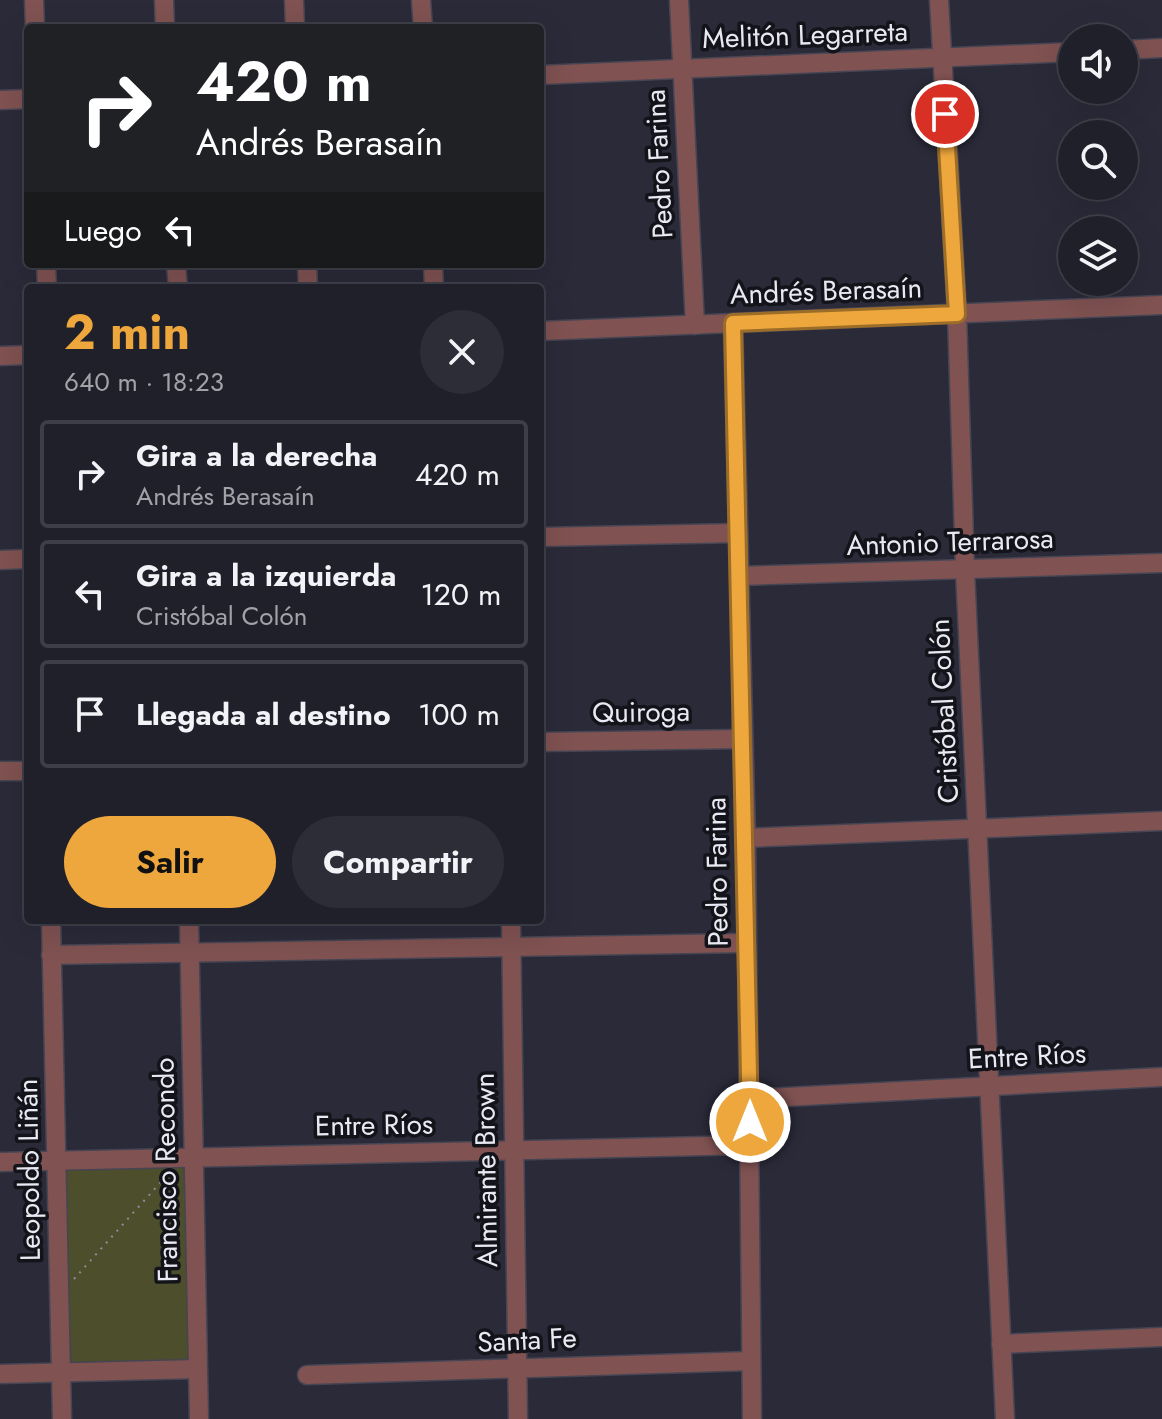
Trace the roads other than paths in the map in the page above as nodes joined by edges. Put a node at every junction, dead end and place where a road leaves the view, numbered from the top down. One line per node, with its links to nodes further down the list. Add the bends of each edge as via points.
1 (34, 0): 7 (street)
2 (164, 0): 8 (street)
3 (294, 0): 9 (street)
4 (421, 0): 10 (street)
5 (679, 0): 15 (street, Pedro Farina)
6 (939, 0): 14 (street, Cristóbal Colón)
7 (35, 24)
8 (165, 24)
9 (295, 24)
10 (423, 24)
11 (1162, 48): 12 (street)
12 (1138, 49)
13 (1058, 53): 14 (street, Melitón Legarreta)
14 (941, 57): 15 (street, Melitón Legarreta); 20 (street, Cristóbal Colón)
15 (682, 68): 16 (street, Melitón Legarreta); 22 (street, Pedro Farina)
16 (544, 75)
17 (24, 99): 18 (street)
18 (0, 100)
19 (1162, 305): 20 (street, Andrés Berasaín)
20 (957, 314): 21 (street, Andrés Berasaín); 31 (street, Cristóbal Colón)
21 (733, 323): 22 (street, Andrés Berasaín); 26 (street, Pedro Farina)
22 (695, 325): 23 (street, Andrés Berasaín)
23 (544, 331)
24 (24, 355): 25 (street)
25 (0, 356)
26 (738, 533): 27 (street); 32 (street, Pedro Farina)
27 (544, 537)
28 (24, 559): 29 (street)
29 (0, 560)
30 (1162, 563): 31 (street, Antonio Terrarosa)
31 (965, 570): 32 (street, Antonio Terrarosa); 38 (street, Cristóbal Colón)
32 (739, 576): 33 (street, Pedro Farina)
33 (742, 739): 34 (street, Quiroga); 39 (street, Pedro Farina)
34 (544, 742)
35 (0, 771): 36 (street)
36 (24, 771)
37 (1162, 821): 38 (street)
38 (977, 829): 39 (street); 48 (street, Cristóbal Colón)
39 (746, 838): 43 (street, Pedro Farina)
40 (51, 924): 46 (street, Leopoldo Liñán)
41 (189, 924): 45 (street, Francisco Recondo)
42 (511, 924): 44 (street, Almirante Brown)
43 (746, 943): 44 (street); 49 (street, Pedro Farina)
44 (512, 945): 45 (street); 51 (street, Almirante Brown)
45 (190, 952): 46 (street); 52 (street, Francisco Recondo)
46 (51, 955): 53 (street, Leopoldo Liñán)
47 (1162, 1077): 48 (street, Entre Ríos)
48 (990, 1086): 49 (street, Entre Ríos); 56 (street, Cristóbal Colón)
49 (750, 1099): 50 (street, Pedro Farina)
50 (749, 1145): 51 (street, Entre Ríos); 57 (street, Pedro Farina)
51 (513, 1150): 52 (street, Entre Ríos); 59 (street, Almirante Brown)
52 (188, 1157): 53 (street, Entre Ríos); 58 (street, Francisco Recondo)
53 (57, 1160): 54 (street, Entre Ríos); 60 (street, Leopoldo Liñán)
54 (0, 1162)
55 (1162, 1337): 56 (street)
56 (1001, 1344): 67 (street, Cristóbal Colón)
57 (751, 1361): 59 (street, Santa Fe); 66 (street, Pedro Farina)
58 (198, 1369): 60 (street); 64 (street, Francisco Recondo)
59 (518, 1369): 62 (street, Santa Fe); 65 (street, Almirante Brown)
60 (61, 1372): 61 (street); 63 (street, Leopoldo Liñán)
61 (0, 1374)
62 (307, 1375)
63 (62, 1419)
64 (199, 1419)
65 (518, 1419)
66 (752, 1419)
67 (1005, 1419)

